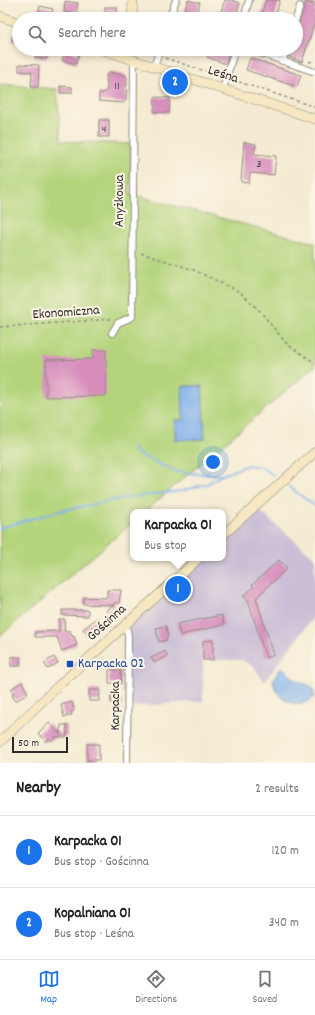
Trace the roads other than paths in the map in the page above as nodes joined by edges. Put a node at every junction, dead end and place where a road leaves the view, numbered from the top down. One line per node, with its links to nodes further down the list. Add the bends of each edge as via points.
1 (133, 0): 5 (main road)
2 (176, 0): 6 (street)
3 (249, 0): 7 (street)
4 (300, 6): 8 (street)
5 (132, 12)
6 (172, 12)
7 (246, 12)
8 (298, 12)
9 (0, 16): 10 (main road)
10 (12, 20)
11 (130, 56): 17 (main road, Leśna); 21 (street, Anyżkowa, via 132,317 118,323)
12 (158, 56): 17 (street)
13 (233, 56): 19 (street)
14 (268, 56): 16 (street)
15 (284, 56): 16 (street)
16 (283, 61): 18 (street)
17 (154, 66): 19 (main road, Leśna)
18 (315, 72)
19 (223, 89): 20 (main road, Leśna)
20 (315, 119)
21 (112, 333)
22 (315, 452): 23 (main road)
23 (226, 532)
24 (195, 561): 25 (main road, Gościnna)
25 (126, 626): 26 (main road, Gościnna); 27 (street, Karpacka)
26 (0, 742)
27 (128, 763)

